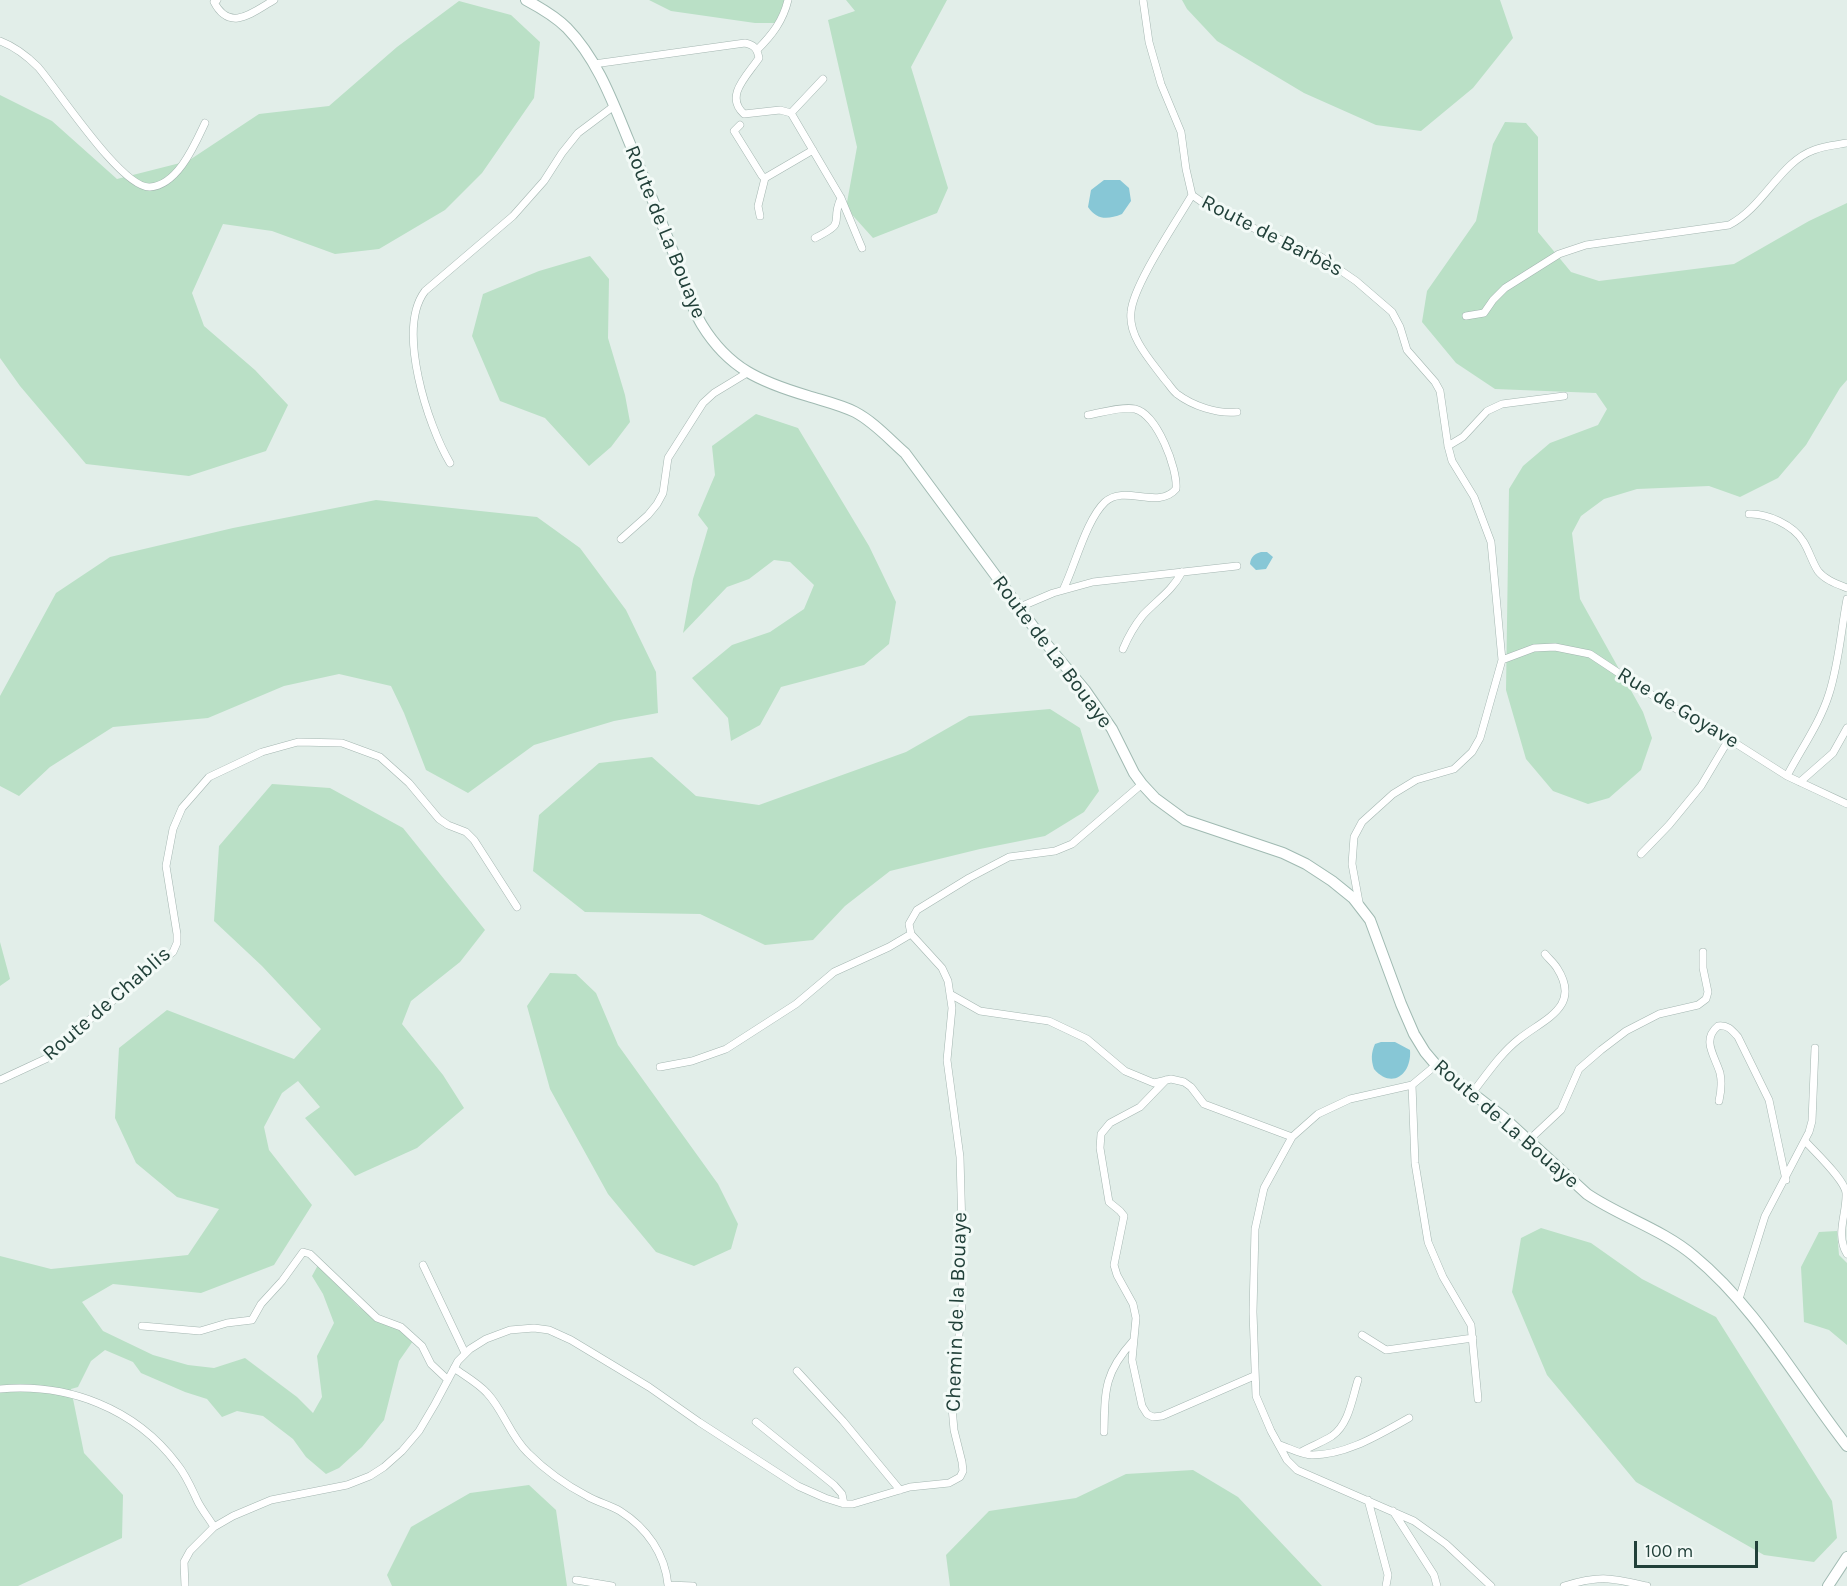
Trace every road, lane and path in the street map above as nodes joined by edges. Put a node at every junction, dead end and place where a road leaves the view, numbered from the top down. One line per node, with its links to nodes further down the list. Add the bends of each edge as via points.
1 (217, 0): 2 (street, via 214,2 220,13 242,18)
2 (274, 0)
3 (526, 0): 8 (main road, Route de La Bouaye, via 566,27)
4 (788, 0): 7 (street, via 774,33)
5 (1143, 0): 17 (street, Route de Barbès, via 1161,84 1182,132)
6 (0, 41): 12 (street, via 37,66 82,126 138,184 161,184 175,173 186,162)
7 (757, 50): 8 (street, via 745,44); 11 (street, via 759,58 735,94 735,102 744,114 780,110)
8 (594, 64): 10 (main road, Route de La Bouaye)
9 (823, 79): 11 (street)
10 (614, 106): 23 (main road, Route de La Bouaye, via 689,300 714,342); 28 (street, via 578,133 513,216 418,299 412,335 417,368 424,400)
11 (791, 113): 15 (street)
12 (205, 123)
13 (740, 125): 16 (street, via 734,131)
14 (1847, 143): 22 (street, via 1813,150 1791,164 1744,218 1729,225 1586,245 1559,254 1505,288 1484,313)
15 (813, 150): 16 (street); 18 (street)
16 (765, 178): 19 (street)
17 (1192, 195): 25 (street, via 1142,281 1130,313 1132,324 1146,356 1176,393 1204,408); 27 (street, Route de Barbès, via 1216,212 1321,257 1392,312 1407,350 1440,391)
18 (841, 198): 20 (street, via 835,227); 21 (street)
19 (759, 216)
20 (815, 238)
21 (862, 248)
22 (1466, 316)
23 (747, 373): 30 (street, via 703,403 668,458 663,493 657,504); 36 (main road, Route de La Bouaye, via 856,413 881,431 926,479)
24 (1564, 396): 27 (street, via 1502,404 1487,411 1463,437)
25 (1237, 412)
26 (1088, 415): 34 (street, via 1128,409 1143,413 1156,426 1173,461 1176,489 1167,496 1126,496 1105,502 1086,533)
27 (1448, 446): 38 (street, Route de Barbès, via 1491,542)
28 (450, 463)
29 (1749, 514): 33 (street, via 1767,516 1796,532 1819,572)
30 (621, 539)
31 (1237, 566): 32 (street)
32 (1182, 572): 34 (street, via 1093,582); 37 (street, via 1163,598 1141,618)
33 (1847, 588)
34 (1063, 590): 36 (street)
35 (1847, 599): 41 (street, via 1829,696)
36 (1020, 607): 43 (main road, Route de La Bouaye, via 1086,690)
37 (1123, 649)
38 (1502, 660): 40 (street, Rue de Goyave, via 1534,648 1555,647 1590,654 1655,697); 46 (street, Route de Barbès, via 1480,738 1464,761 1454,769 1416,780 1393,794 1362,822 1354,837 1352,864)
39 (1847, 728): 42 (street, via 1833,753)
40 (1730, 739): 41 (street, Rue de Goyave); 45 (street, via 1701,786)
41 (1787, 776): 42 (street, Rue de Goyave)
42 (1800, 782): 44 (street, Rue de Goyave)
43 (1142, 784): 46 (main road, Route de La Bouaye, via 1185,820 1305,864); 48 (street, via 1072,844 1056,851 1009,857 917,910 909,924)
44 (1847, 804)
45 (1641, 854)
46 (1359, 905): 53 (main road, Route de La Bouaye, via 1370,920 1414,1034)
47 (517, 907): 55 (street, Route de Chablis, via 474,840 439,819 380,757 342,743 298,742 262,752 209,777 182,808 173,829 166,866 177,934 173,952 84,1024 54,1055)
48 (911, 934): 51 (street, Chemin de la Bouaye, via 942,968); 54 (street, via 834,972 796,1004 726,1049)
49 (1703, 952): 61 (street, via 1706,999 1698,1005 1659,1014 1601,1050 1580,1069 1561,1110)
50 (1545, 954): 58 (street, via 1562,978 1565,994 1561,1007 1503,1054)
51 (950, 994): 56 (street, via 980,1011 1049,1021 1087,1039 1125,1071 1154,1083); 85 (street, Chemin de la Bouaye, via 947,1060 960,1157 962,1212 962,1304 952,1407 963,1471 949,1483)
52 (1815, 1048): 62 (street, via 1812,1121)
53 (1436, 1065): 57 (street); 58 (main road, Route de La Bouaye)
54 (660, 1067)
55 (0, 1080)
56 (1166, 1080): 60 (street, via 1184,1082 1204,1104); 70 (street, via 1140,1107 1110,1123 1101,1134 1109,1202 1124,1216 1114,1265 1133,1304)
57 (1412, 1085): 60 (street, via 1362,1096 1327,1109); 69 (street, via 1415,1163 1428,1242 1471,1324)
58 (1473, 1092): 61 (main road, Route de La Bouaye)
59 (1719, 1101): 63 (street, via 1720,1074 1709,1036 1718,1026 1725,1025 1738,1037 1769,1100)
60 (1292, 1137): 74 (street, via 1269,1178 1257,1222)
61 (1528, 1141): 66 (main road, Route de La Bouaye, via 1587,1194 1695,1256)
62 (1805, 1141): 63 (street); 64 (street, via 1846,1192 1841,1237)
63 (1786, 1180): 66 (street, via 1765,1216)
64 (1847, 1254)
65 (423, 1266): 71 (street)
66 (1739, 1299): 83 (main road, Route de La Bouaye)
67 (142, 1326): 75 (street, via 200,1331 252,1320 303,1252 310,1254 377,1318 401,1327 422,1346 431,1364)
68 (1362, 1335): 69 (street, via 1386,1350)
69 (1473, 1338): 78 (street)
70 (1133, 1341): 74 (street, via 1132,1359 1142,1406 1153,1417); 81 (street, via 1109,1376)
71 (465, 1353): 72 (street); 87 (street, via 510,1330 549,1330 614,1365 798,1486)
72 (454, 1368): 75 (street); 92 (street, via 486,1392 528,1454 559,1479 619,1510 642,1528 663,1558)
73 (797, 1371): 85 (street)
74 (1254, 1376): 82 (street, via 1261,1410)
75 (448, 1380): 89 (street, via 419,1431 402,1451 370,1476 347,1485 271,1500)
76 (1358, 1380): 84 (street, via 1340,1429)
77 (0, 1389): 89 (street, via 70,1393 121,1415 151,1435 178,1465)
78 (1478, 1399)
79 (1409, 1418): 84 (street, via 1365,1442 1336,1451 1310,1455)
80 (756, 1422): 87 (street, via 834,1485)
81 (1104, 1432)
82 (1280, 1445): 84 (street); 86 (street, via 1297,1470)
83 (1847, 1446)
84 (1301, 1452)
85 (900, 1490): 87 (street, Chemin de la Bouaye)
86 (1368, 1500): 88 (street); 96 (street, via 1388,1575)
87 (844, 1504)
88 (1392, 1511): 97 (street, via 1434,1575); 98 (street, via 1433,1534)
89 (214, 1527): 93 (street, via 184,1562)
90 (1847, 1557): 101 (main road)
91 (576, 1580): 94 (street)
92 (666, 1585): 95 (street)
93 (185, 1586)
94 (612, 1586)
95 (693, 1586)
96 (1386, 1586)
97 (1437, 1586)
98 (1491, 1586)
99 (1564, 1586): 100 (street, via 1605,1577)
100 (1647, 1586)
101 (1828, 1586)

